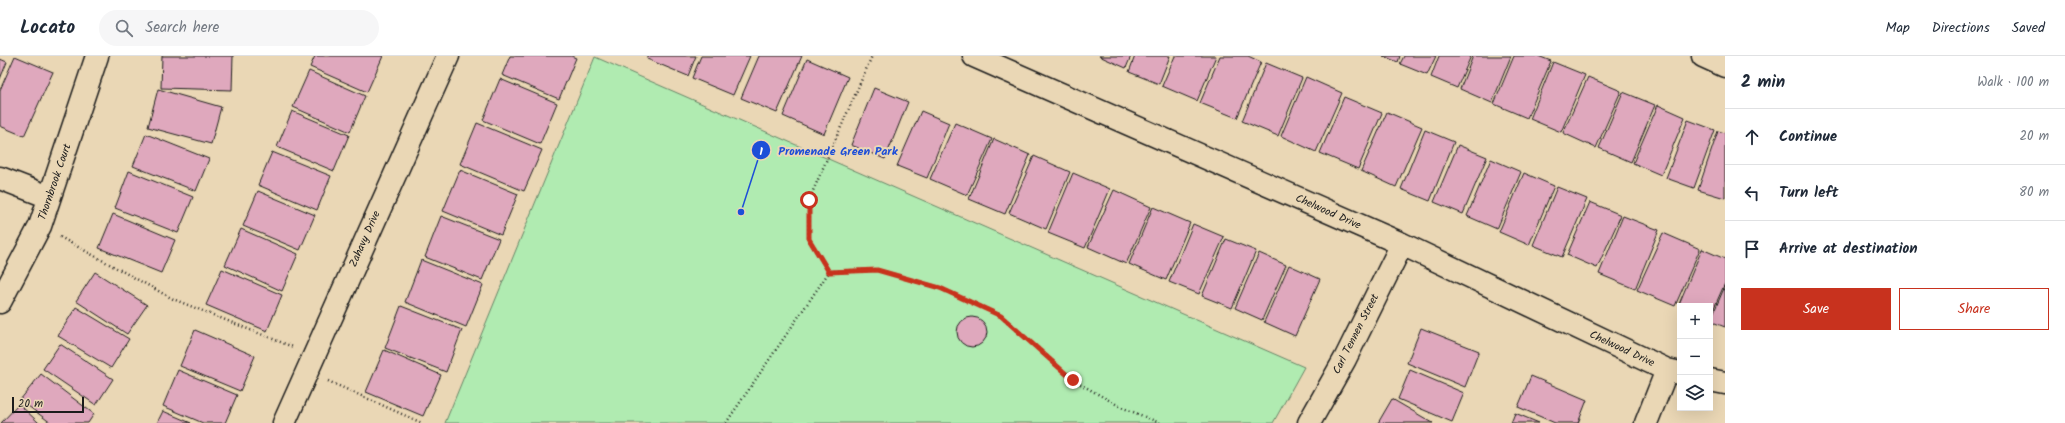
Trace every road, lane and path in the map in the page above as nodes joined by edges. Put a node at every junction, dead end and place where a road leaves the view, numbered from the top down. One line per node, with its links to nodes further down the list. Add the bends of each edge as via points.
1 (97, 56): 8 (street, Thornbrook Court)
2 (448, 56): 13 (street, Zahavy Drive)
3 (872, 56): 11 (path, via 809,200 809,239)
4 (974, 56): 10 (street, Chelwood Drive)
5 (1703, 56): 6 (street)
6 (1725, 66)
7 (0, 178): 8 (street)
8 (49, 197): 9 (street, Thornbrook Court)
9 (40, 226): 12 (street, Thornbrook Court); 13 (path, via 173,299)
10 (1402, 244): 14 (street, Chelwood Drive); 21 (street, Carl Tennen Street)
11 (829, 272): 19 (path); 20 (path, via 877,270 940,288 1001,316 1073,380 1122,407)
12 (0, 302)
13 (310, 363): 17 (street, Zahavy Drive); 18 (path)
14 (1673, 372): 22 (street)
15 (1713, 381): 16 (street)
16 (1725, 383)
17 (284, 423)
18 (422, 423)
19 (726, 423)
20 (1160, 423)
21 (1309, 423)
22 (1646, 423)

